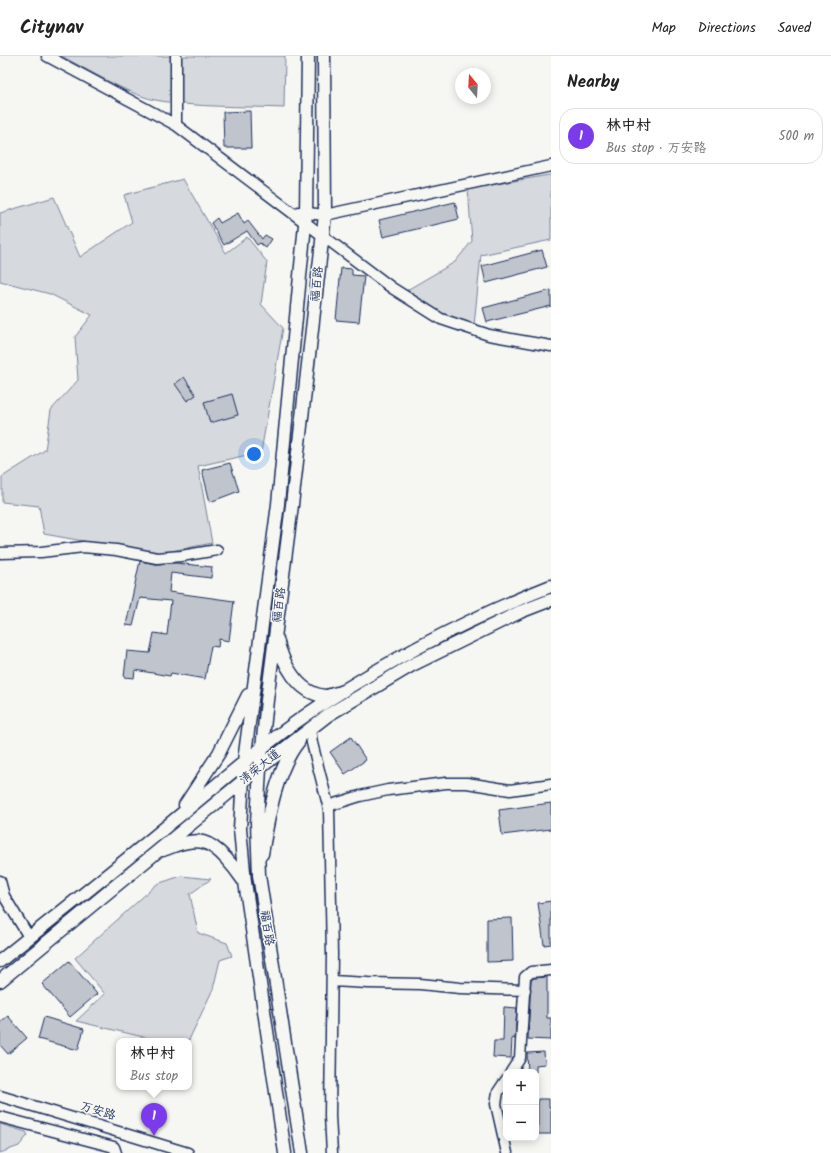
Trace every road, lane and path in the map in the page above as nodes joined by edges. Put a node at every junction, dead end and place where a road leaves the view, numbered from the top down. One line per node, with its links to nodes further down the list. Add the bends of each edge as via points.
1 (47, 56): 5 (street)
2 (176, 56): 5 (street)
3 (308, 56): 8 (main road, 福百路)
4 (324, 56): 7 (main road, 福百路)
5 (176, 125): 8 (street, via 287,209)
6 (551, 166): 7 (street)
7 (325, 215): 8 (street); 9 (main road, 福百路)
8 (306, 218): 9 (street); 16 (main road, 福百路, via 278,504)
9 (322, 236): 10 (street, via 392,288 441,319 489,335); 15 (main road, 福百路)
10 (551, 346)
11 (217, 550): 12 (street, via 157,558 83,547)
12 (0, 553)
13 (551, 586): 17 (main road, 清荣大道, via 516,600 412,651)
14 (551, 600): 18 (main road, 清荣大道, via 520,612 412,665 328,715)
15 (276, 631): 17 (main road, via 282,659 296,680 310,691 325,696); 19 (main road, 福百路)
16 (255, 675): 20 (main road, 福百路); 25 (main road, via 244,706 219,753)
17 (342, 692): 19 (main road, 清荣大道)
18 (310, 729): 21 (main road, 清荣大道); 24 (street); 27 (main road, via 295,746 277,788)
19 (262, 748): 20 (main road, 清荣大道); 21 (main road, 福百路)
20 (244, 761): 22 (main road, 福百路); 25 (main road, 清荣大道)
21 (260, 768): 22 (main road, 清荣大道); 27 (main road, 福百路, via 257,823)
22 (243, 781): 26 (main road, 清荣大道); 29 (main road, 福百路, via 240,829)
23 (551, 784): 24 (street, via 510,790 467,783 446,783 388,790)
24 (328, 806): 33 (street)
25 (173, 821): 30 (main road, 清荣大道)
26 (156, 852): 29 (main road, via 184,843 203,842 221,854); 34 (main road, 清荣大道)
27 (259, 874): 43 (main road, 福百路)
28 (0, 881): 30 (street, via 4,896)
29 (245, 882): 42 (main road, 福百路)
30 (29, 937): 31 (main road, 清荣大道)
31 (0, 961)
32 (551, 970): 35 (street, via 531,972 525,977)
33 (332, 980): 35 (street, via 368,984); 44 (street)
34 (0, 981)
35 (525, 990): 36 (street, via 520,1058)
36 (513, 1069)
37 (503, 1084): 45 (street, via 498,1092 496,1104)
38 (0, 1096): 41 (street, 万安路)
39 (0, 1117): 40 (street, via 114,1146)
40 (116, 1153)
41 (188, 1153)
42 (285, 1153)
43 (302, 1153)
44 (332, 1153)
45 (507, 1153)

